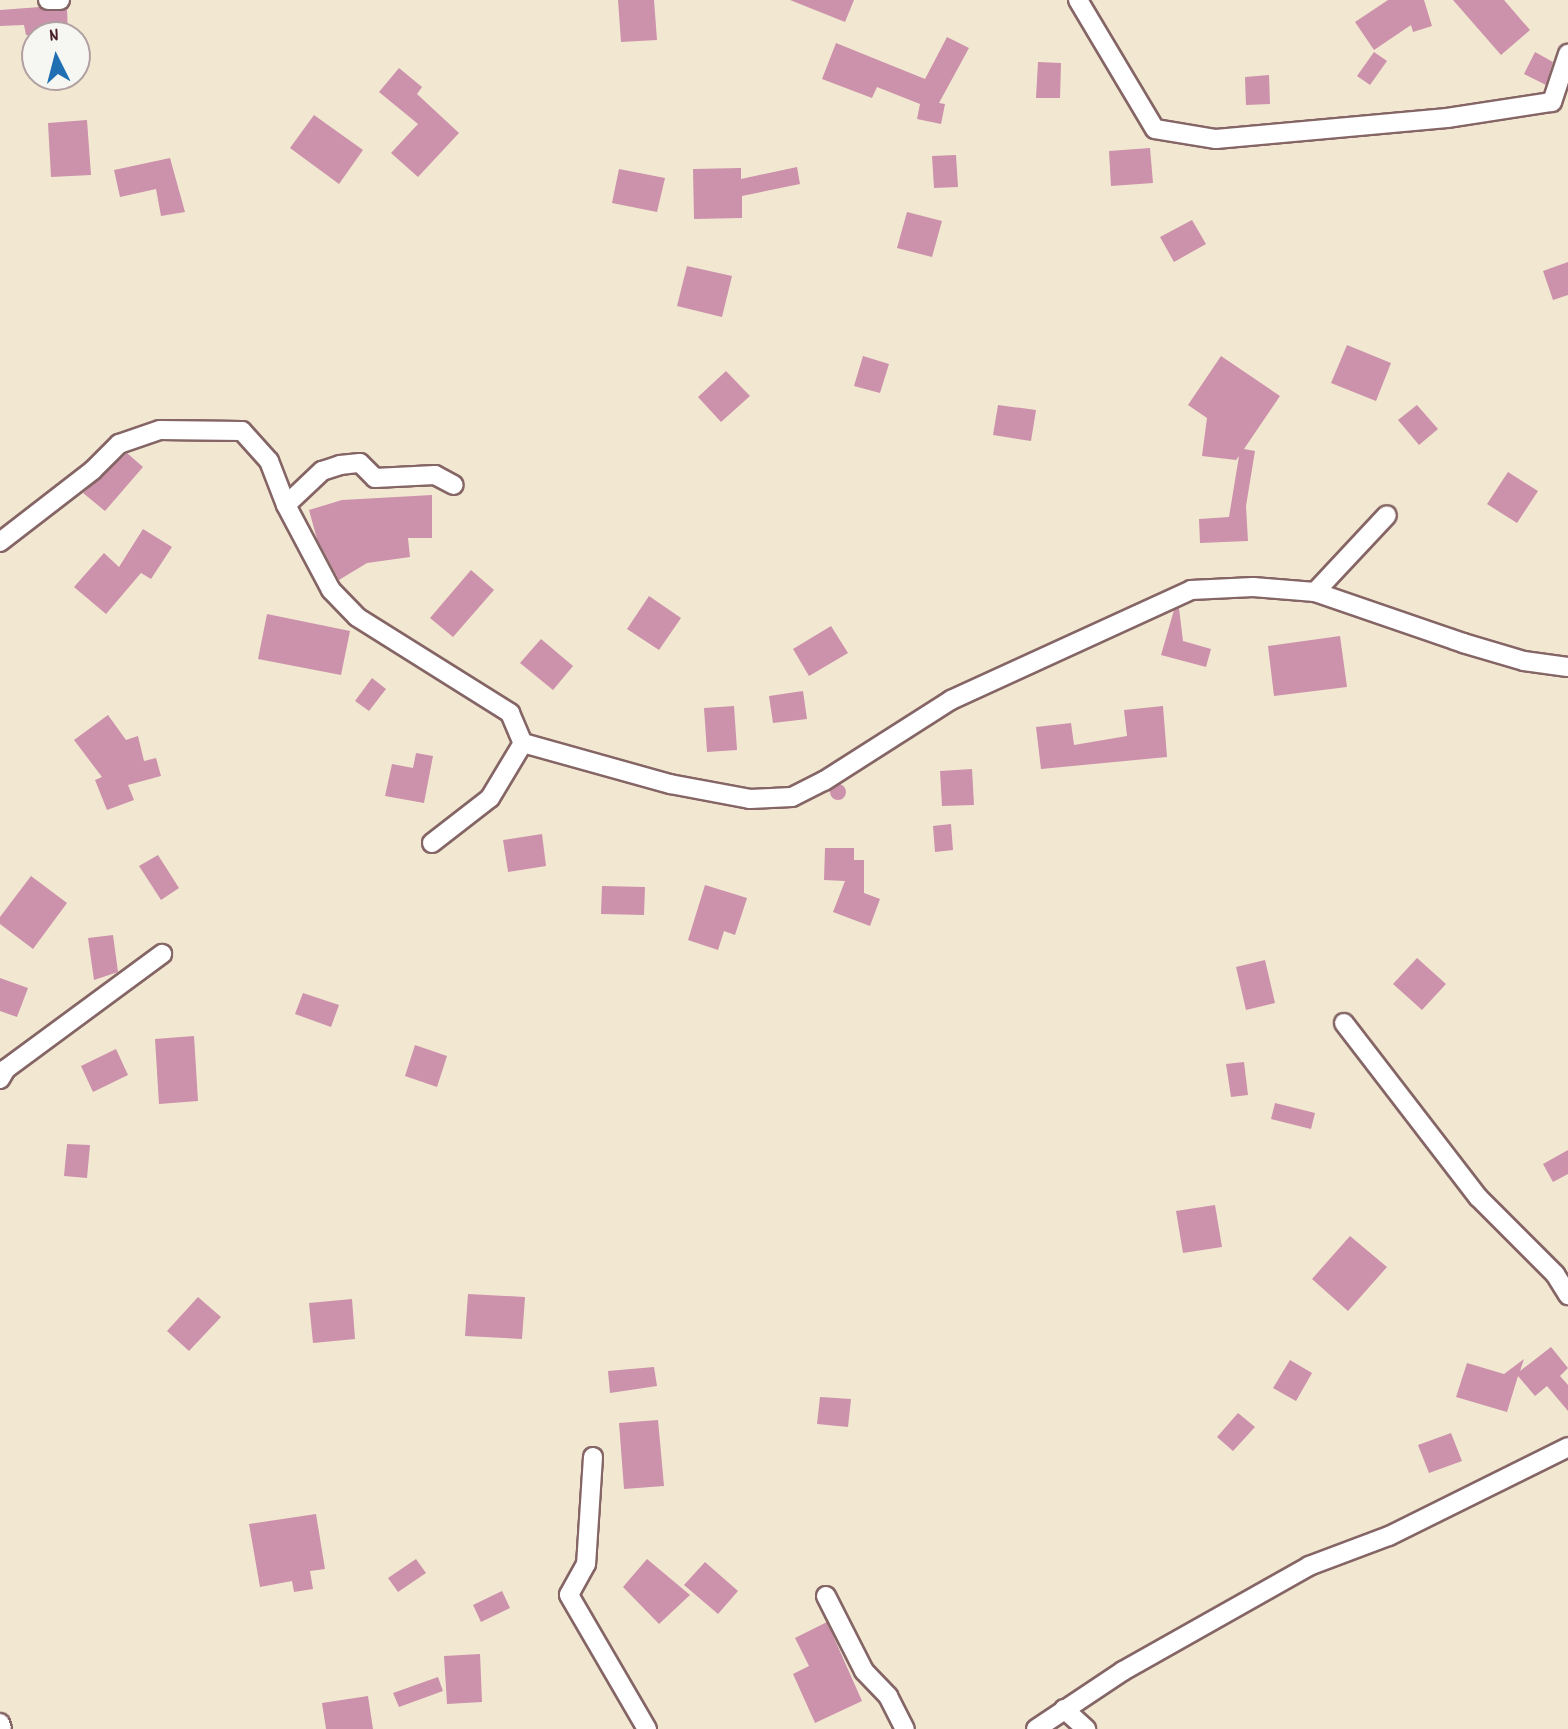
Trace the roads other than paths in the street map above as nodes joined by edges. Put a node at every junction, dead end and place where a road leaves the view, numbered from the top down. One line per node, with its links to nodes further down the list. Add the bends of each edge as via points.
1 (48, 0): 2 (street)
2 (60, 0)
3 (1078, 0): 4 (street, via 1155,129 1216,139 1447,118 1552,102)
4 (1568, 54)
5 (454, 485): 6 (street, via 435,475 376,478 360,463 340,465 322,471)
6 (286, 505): 8 (street, via 269,461 242,430 160,430 118,444 83,478); 11 (street, via 331,590 357,617 510,713)
7 (1387, 514): 9 (street)
8 (0, 542)
9 (1315, 592): 10 (street, via 1463,643 1524,661); 11 (street, via 1253,587 1191,590 951,700 792,797 750,799 670,784)
10 (1568, 667)
11 (523, 743): 12 (street, via 490,798)
12 (432, 843)
13 (162, 954): 15 (street, via 6,1069)
14 (1343, 1023): 16 (street, via 1478,1197 1555,1274)
15 (0, 1079)
16 (1568, 1295)
17 (1568, 1447): 20 (street, via 1389,1536 1309,1566)
18 (593, 1457): 23 (street, via 586,1564 569,1595)
19 (826, 1596): 24 (street, via 864,1671 888,1696)
20 (1063, 1709): 25 (street); 26 (street)
21 (0, 1723): 22 (street)
22 (2, 1729)
23 (647, 1729)
24 (905, 1729)
25 (1036, 1729)
26 (1086, 1729)

